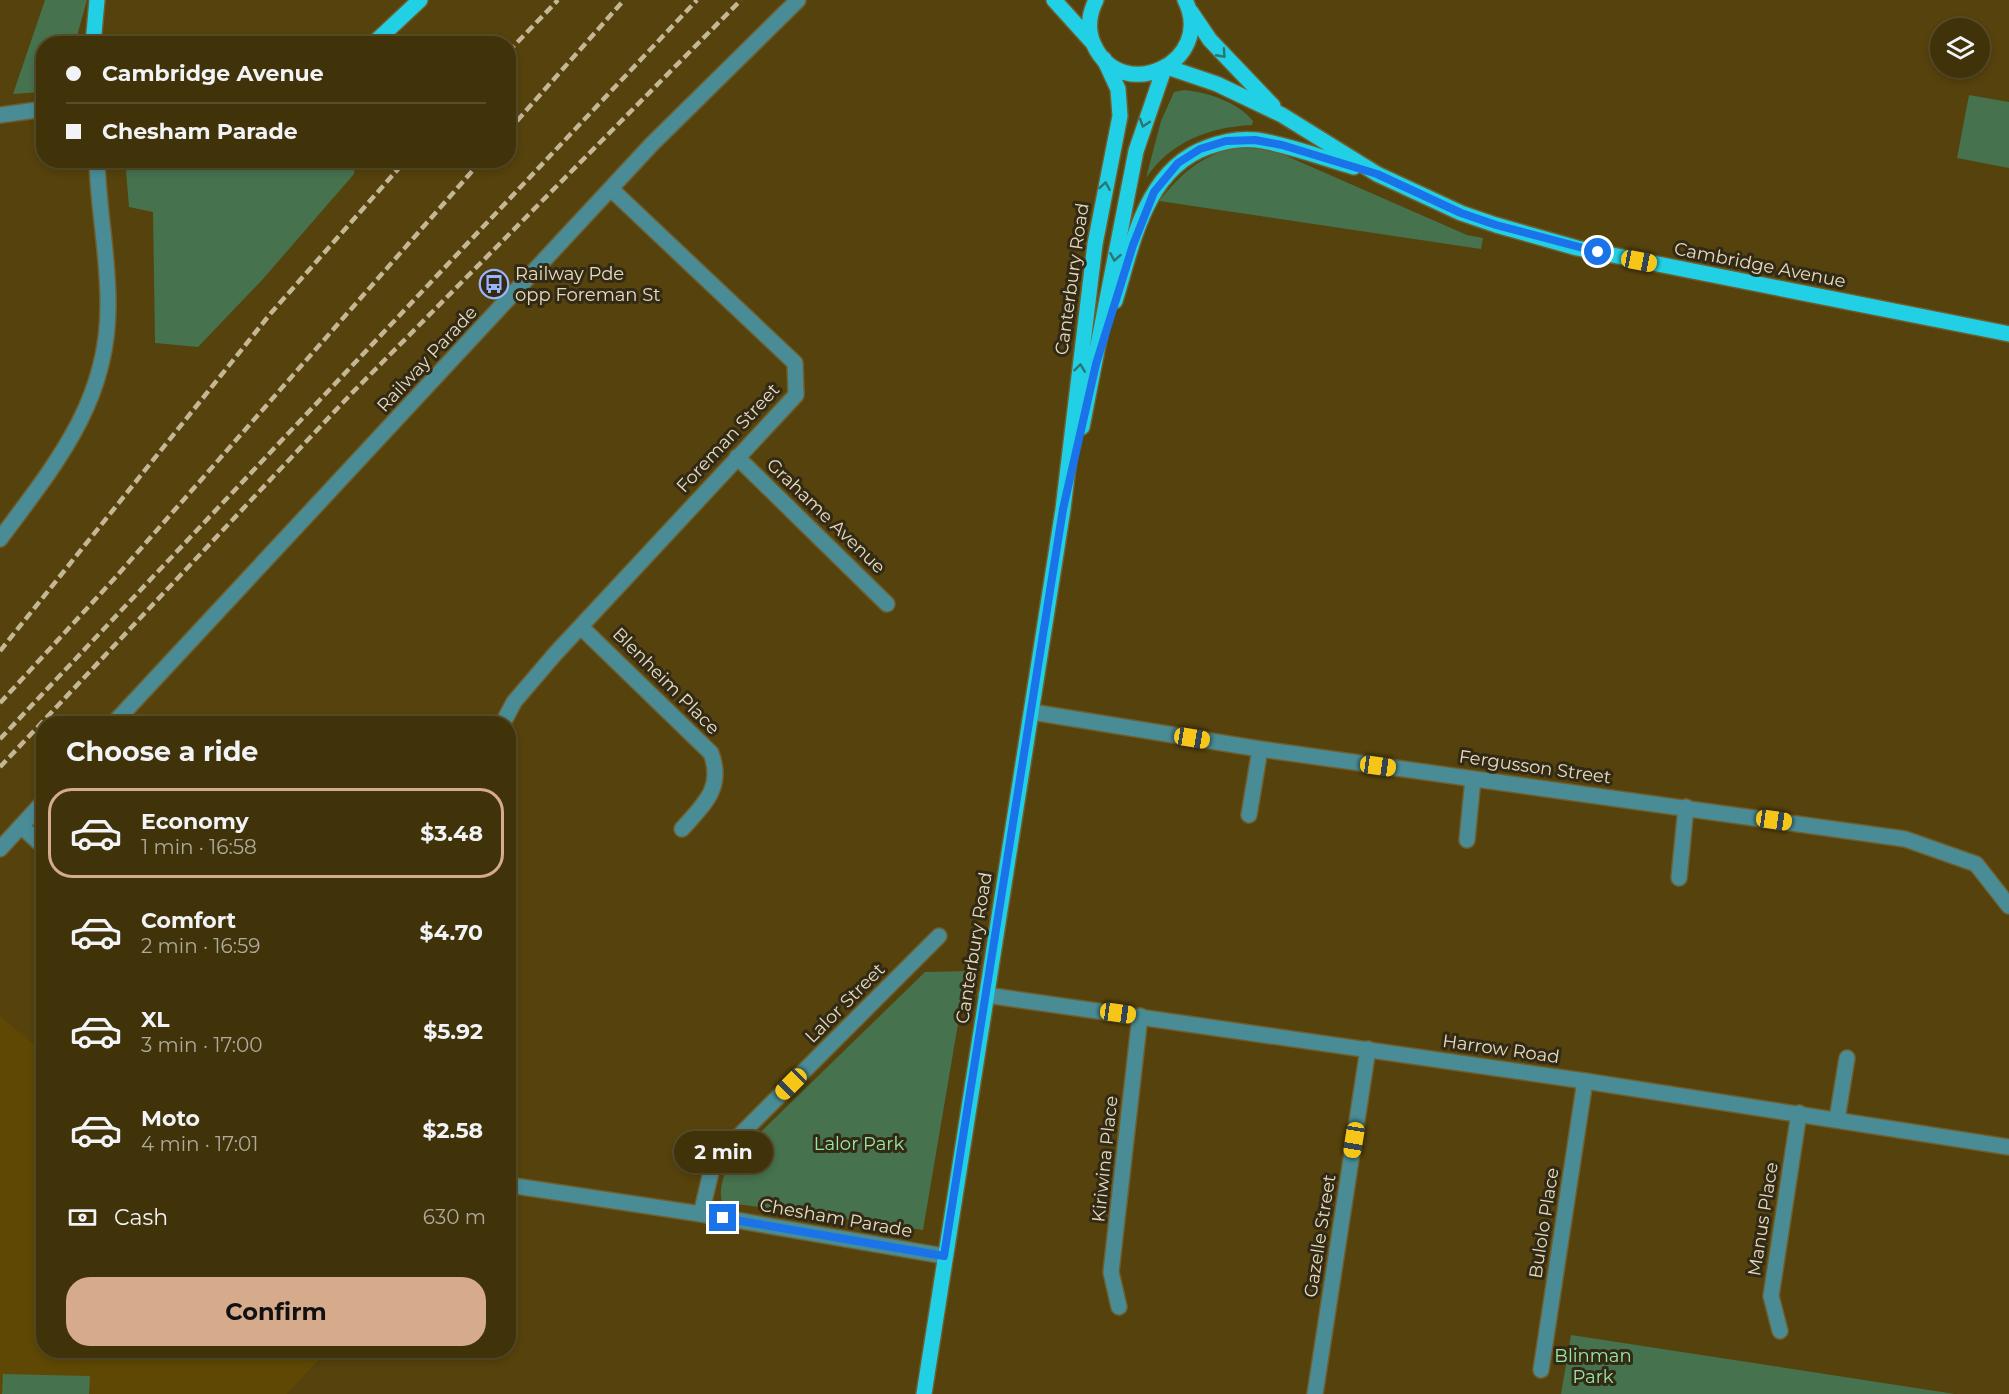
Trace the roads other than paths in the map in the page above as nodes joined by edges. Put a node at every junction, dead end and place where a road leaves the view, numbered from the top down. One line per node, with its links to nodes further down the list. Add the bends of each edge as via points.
1 (97, 0): 7 (main road)
2 (420, 0): 8 (main road)
3 (798, 0): 16 (street, Railway Parade)
4 (1054, 0): 9 (main road)
5 (1096, 0): 9 (main road, via 1090,20)
6 (1186, 3): 10 (main road, via 1190,37 1184,51); 13 (main road, Cambridge Avenue, one-way to 13, via 1210,40)
7 (94, 36)
8 (382, 36)
9 (1099, 53): 10 (main road, via 1119,70 1137,75); 20 (main road, Canterbury Road, one-way to 9, via 1095,244 1120,117 1118,89)
10 (1166, 68): 13 (main road, Cambridge Avenue, via 1217,84); 18 (main road, Canterbury Road, one-way to 18, via 1136,151)
11 (36, 110): 12 (street)
12 (0, 115)
13 (1282, 115): 15 (main road, Cambridge Avenue)
14 (98, 168): 21 (street, via 108,308 100,374 75,434)
15 (1377, 174): 17 (main road, Cambridge Avenue, via 1461,213 1577,248); 18 (main road, via 1255,140 1226,141 1188,156 1169,171 1149,201)
16 (611, 189): 19 (street, Foreman Street, via 795,363 796,395); 25 (street, Railway Parade)
17 (2009, 334)
18 (1096, 364): 20 (main road, Canterbury Road)
19 (737, 457): 22 (street, Grahame Avenue); 23 (street, Foreman Street)
20 (1063, 509): 24 (main road, Canterbury Road)
21 (0, 539)
22 (887, 604)
23 (581, 627): 26 (street, Foreman Street, via 514,702); 33 (street, Blenheim Place, via 711,753 717,768 714,789)
24 (1032, 712): 27 (street, Fergusson Street); 40 (main road, Canterbury Road)
25 (121, 716)
26 (507, 716)
27 (1260, 748): 28 (street, Fergusson Street); 31 (street)
28 (1473, 779): 29 (street, Fergusson Street); 35 (street)
29 (1686, 807): 37 (street); 38 (street, Fergusson Street, via 1905,838 1976,864)
30 (36, 810): 32 (street)
31 (1249, 815)
32 (21, 826): 34 (street); 36 (street)
33 (682, 829)
34 (36, 840)
35 (1467, 840)
36 (0, 849)
37 (1679, 878)
38 (2009, 906)
39 (939, 936): 49 (street, Lalor Street, via 725,1150 712,1168)
40 (986, 995): 41 (street, Harrow Road); 50 (main road, Canterbury Road)
41 (1140, 1016): 42 (street, Harrow Road); 51 (street, Kiriwina Place, via 1111,1272)
42 (1368, 1049): 44 (street, Harrow Road); 55 (street, Gazelle Street)
43 (1847, 1058): 46 (street)
44 (1585, 1081): 45 (street, Harrow Road); 53 (street, Bulolo Place)
45 (1799, 1113): 46 (street, Harrow Road); 52 (street, Manus Place, via 1771,1296)
46 (1837, 1119): 47 (street, Harrow Road)
47 (2009, 1146)
48 (516, 1186): 49 (street, Chesham Parade)
49 (701, 1214): 50 (street, Chesham Parade)
50 (944, 1256): 54 (main road, Canterbury Road)
51 (1119, 1307)
52 (1780, 1331)
53 (1541, 1370)
54 (924, 1394)
55 (1315, 1394)

